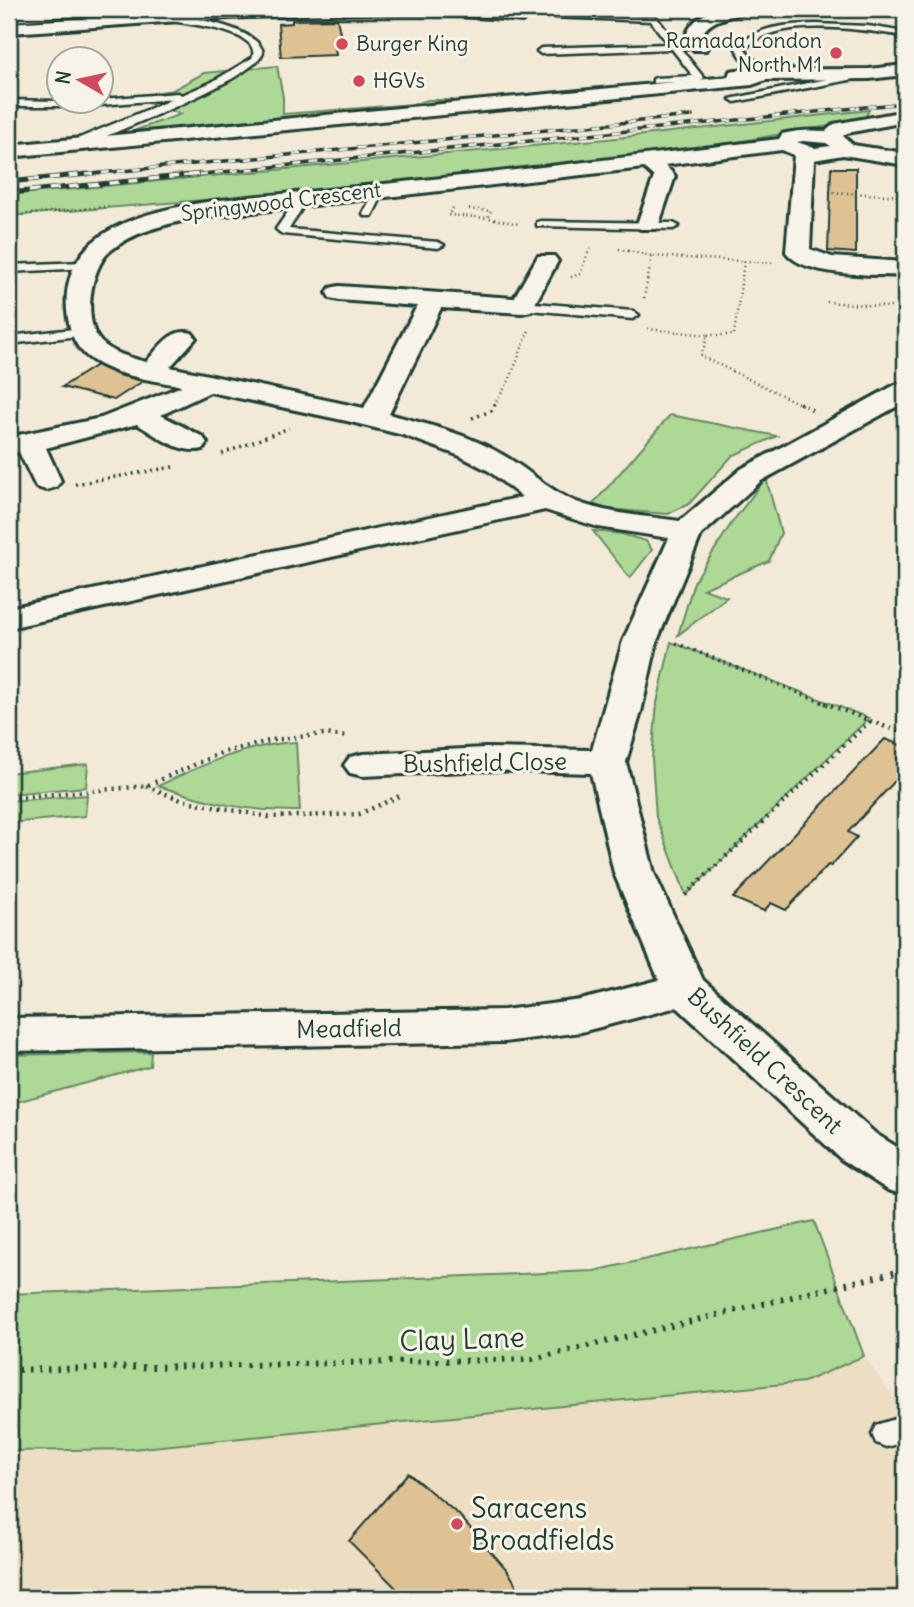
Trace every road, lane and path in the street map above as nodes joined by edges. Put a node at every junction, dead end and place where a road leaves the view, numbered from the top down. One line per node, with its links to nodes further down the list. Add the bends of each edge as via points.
1 (104, 9): 4 (main road)
2 (742, 9): 13 (main road, via 711,17 695,29)
3 (494, 13): 5 (main road); 6 (main road, via 354,10); 14 (lane, via 644,17 653,19)
4 (9, 16)
5 (522, 16)
6 (157, 17): 7 (main road); 21 (lane, via 237,31 258,46 256,60 239,73)
7 (9, 28)
8 (773, 31): 9 (lane, via 823,26); 10 (lane); 18 (lane, via 752,37 740,49 747,59 772,72)
9 (905, 34)
10 (797, 38)
11 (877, 40): 12 (lane)
12 (905, 41)
13 (700, 46): 14 (lane); 19 (main road)
14 (677, 47): 15 (lane); 20 (lane, via 699,78)
15 (541, 51)
16 (905, 70): 17 (main road)
17 (869, 74): 18 (main road); 22 (lane)
18 (760, 76): 19 (main road, via 752,80)
19 (717, 77): 26 (main road)
20 (656, 81)
21 (193, 95): 23 (lane); 26 (lane)
22 (735, 99)
23 (9, 103)
24 (903, 118): 25 (main road, via 841,128)
25 (837, 143): 27 (main road, Springwood Crescent, via 795,136 786,141); 29 (main road, Springwood Crescent)
26 (68, 145): 28 (main road)
27 (795, 148): 30 (main road, Springwood Crescent); 32 (main road)
28 (9, 151)
29 (905, 159)
30 (648, 160): 31 (main road, Springwood Crescent); 39 (main road, via 664,176)
31 (380, 190): 34 (main road, Springwood Crescent); 36 (lane)
32 (801, 191): 33 (path); 42 (main road, via 798,252)
33 (905, 197)
34 (303, 198): 41 (lane, via 282,229 286,232); 45 (main road, Springwood Crescent, via 213,208 151,221 111,240)
35 (116, 205): 37 (path)
36 (368, 215)
37 (9, 216)
38 (541, 224): 39 (lane)
39 (648, 224): 40 (lane)
40 (673, 226)
41 (438, 245)
42 (804, 258): 44 (path, via 771,264); 47 (main road)
43 (546, 261): 53 (main road)
44 (744, 262): 52 (path, via 652,256); 57 (path, via 734,335)
45 (84, 266): 46 (lane); 56 (main road, via 77,296)
46 (9, 269)
47 (905, 269)
48 (339, 293): 49 (main road)
49 (433, 299): 53 (main road); 64 (main road)
50 (827, 302): 51 (path, via 890,307)
51 (905, 303)
52 (643, 304)
53 (530, 307): 54 (lane); 66 (path, via 509,381 491,411)
54 (633, 316)
55 (638, 328): 57 (path)
56 (83, 332): 59 (lane); 60 (main road, via 92,348)
57 (708, 335): 65 (path, via 701,356)
58 (183, 338): 60 (main road)
59 (9, 340)
60 (152, 371): 61 (main road)
61 (206, 384): 63 (main road); 64 (main road)
62 (905, 391): 65 (main road, Bushfield Crescent)
63 (141, 415): 67 (main road); 68 (main road)
64 (373, 418): 66 (main road)
65 (845, 424): 71 (main road, Bushfield Crescent, via 751,475)
66 (425, 436): 70 (main road, via 484,455)
67 (194, 443)
68 (19, 444): 69 (main road)
69 (46, 481)
70 (548, 500): 71 (main road, via 601,519); 72 (main road)
71 (687, 531): 73 (main road, Bushfield Crescent)
72 (9, 618)
73 (645, 630): 74 (path); 78 (main road, Bushfield Crescent)
74 (870, 721): 75 (path); 81 (path, via 682,898)
75 (905, 734)
76 (357, 751): 77 (main road, Bushfield Close); 79 (path, via 311,736 273,740 221,753)
77 (438, 762): 78 (main road, Bushfield Close); 79 (path, via 423,783 359,814 269,817 180,800)
78 (607, 762): 81 (main road, Bushfield Crescent, via 634,873)
79 (146, 786): 80 (path)
80 (9, 798)
81 (649, 908): 82 (main road, Bushfield Crescent)
82 (685, 989): 83 (main road, Meadfield, via 580,1016 504,1026); 84 (main road, Bushfield Crescent, via 859,1147)
83 (9, 1035)
84 (905, 1176)
85 (905, 1270): 86 (path, Clay Lane, via 533,1359)
86 (9, 1370)

